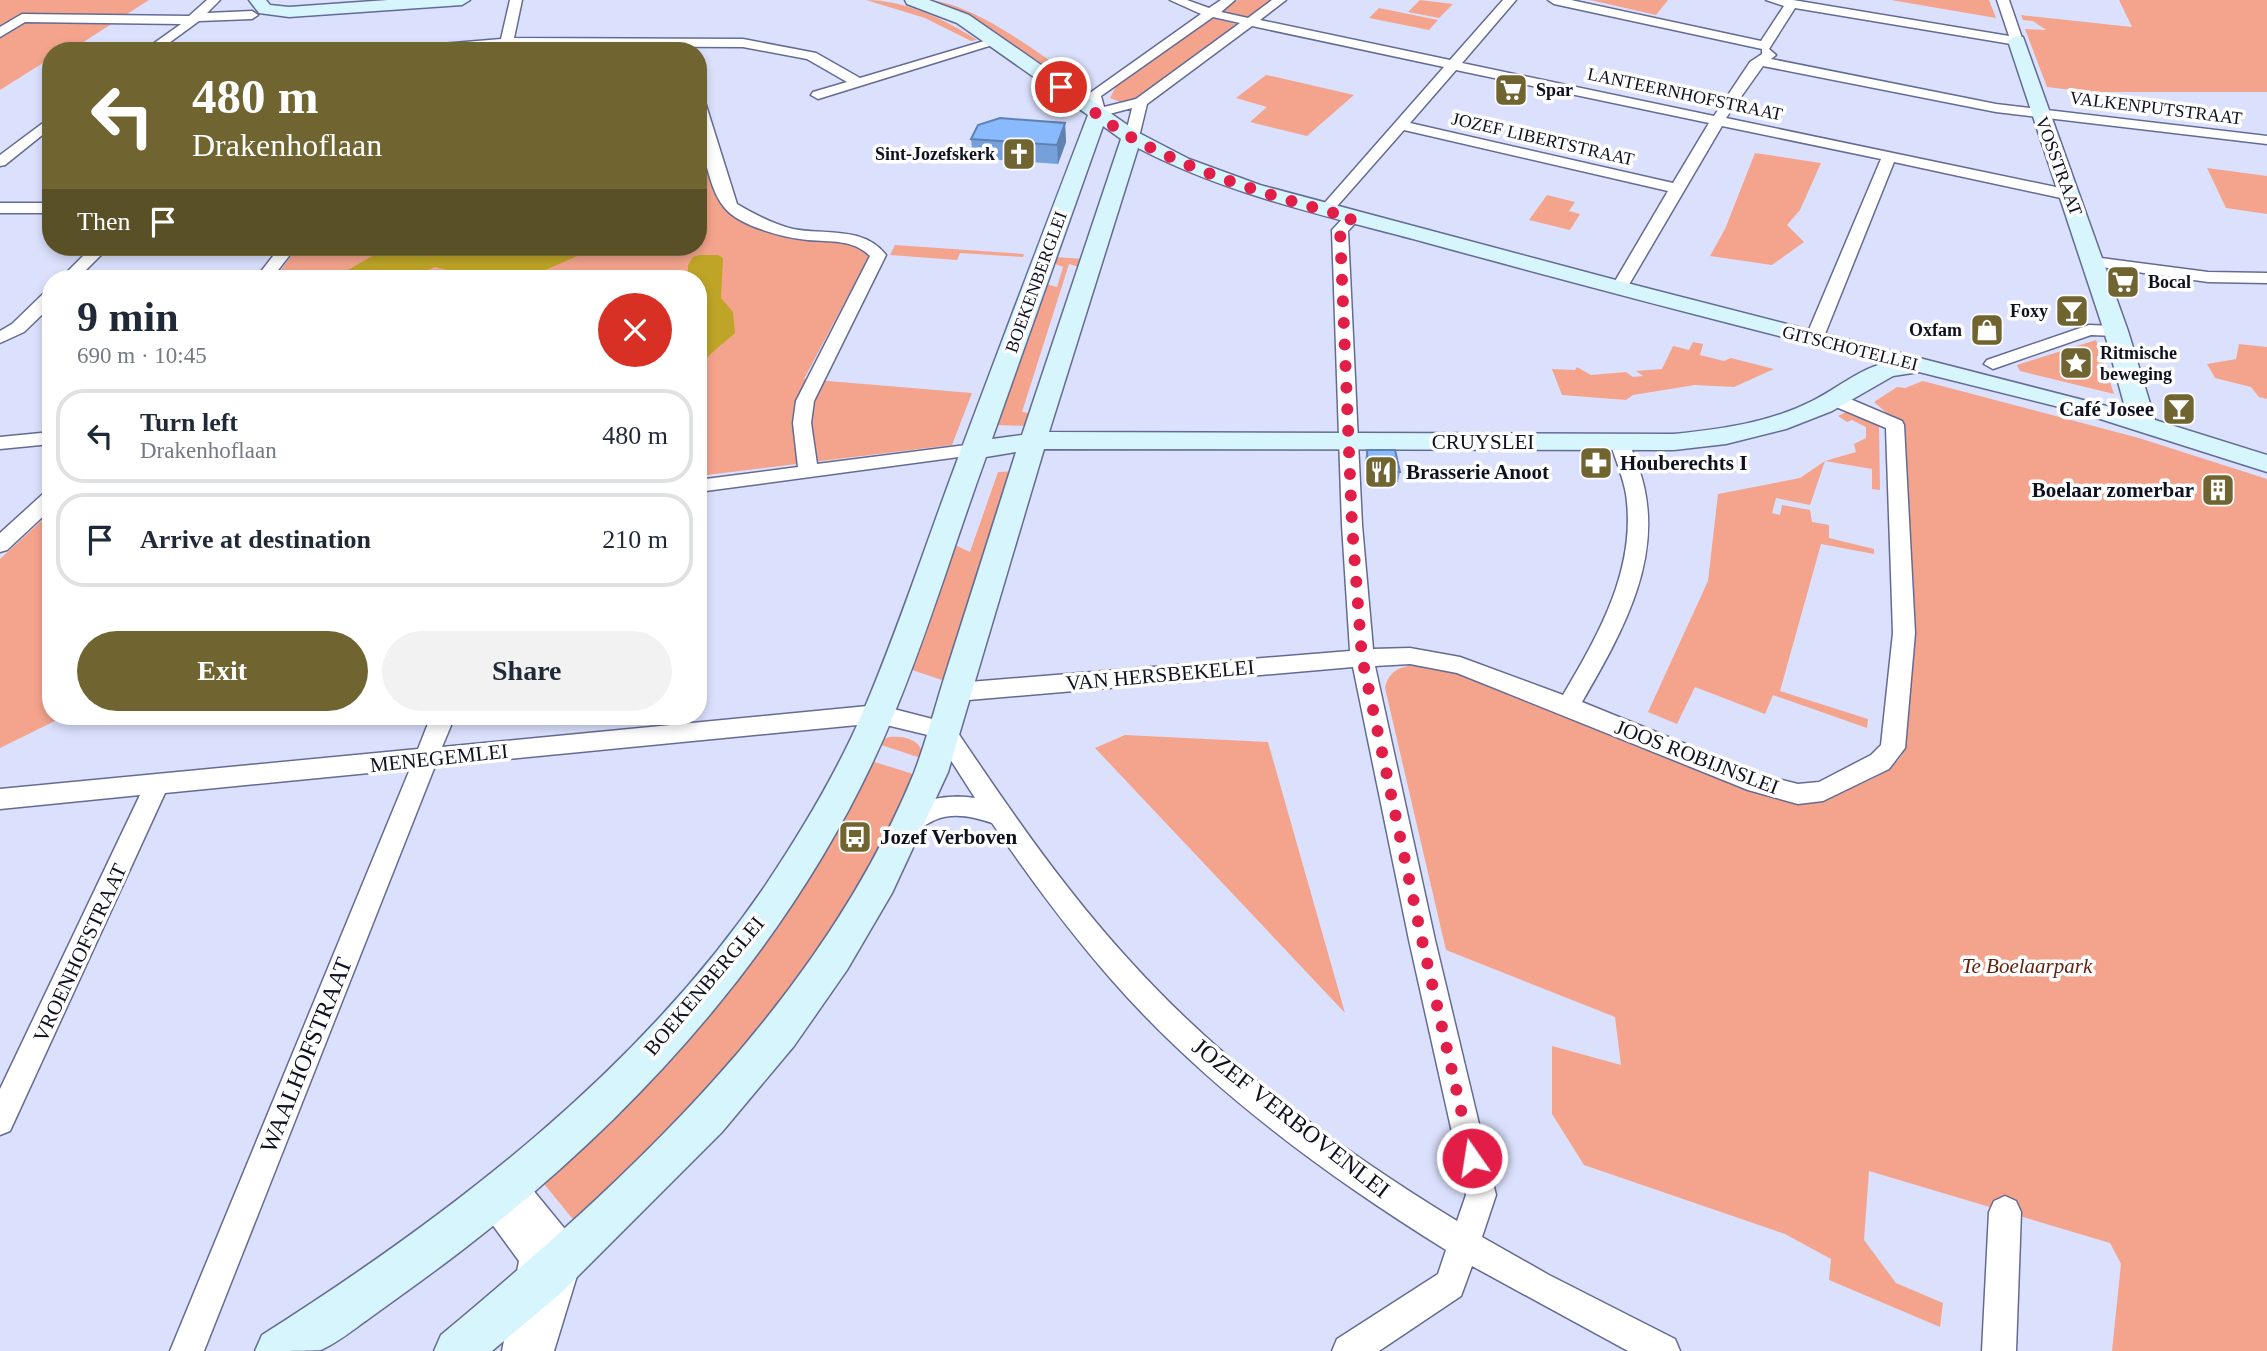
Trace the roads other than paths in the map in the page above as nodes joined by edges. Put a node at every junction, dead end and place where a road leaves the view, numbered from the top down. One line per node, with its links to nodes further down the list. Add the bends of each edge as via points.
1 (214, 0): 18 (street)
2 (269, 0): 3 (street, via 292,8)
3 (408, 0)
4 (462, 0): 16 (street, via 280,12)
5 (516, 0): 23 (street)
6 (895, 0): 24 (street)
7 (913, 0): 24 (street, via 963,19)
8 (1176, 0): 17 (street, LANTEERNHOFSTRAAT)
9 (1229, 0): 17 (street, BOEKENBERGLEI)
10 (1280, 0): 19 (street)
11 (1510, 0): 27 (street)
12 (1554, 0): 26 (street, VALKENPUTSTRAAT)
13 (1772, 0): 15 (street)
14 (2003, 0): 21 (street, VOSSTRAAT)
15 (1791, 4): 21 (street); 26 (street)
16 (255, 7): 18 (street)
17 (1210, 13): 19 (street, LANTEERNHOFSTRAAT); 31 (street, BOEKENBERGLEI, via 1094,95)
18 (194, 19): 20 (street, via 22,18); 22 (street)
19 (1250, 22): 27 (street, LANTEERNHOFSTRAAT); 30 (street)
20 (0, 33)
21 (2017, 41): 32 (street, VOSSTRAAT)
22 (162, 42)
23 (504, 42)
24 (996, 42): 28 (street); 31 (street, GITSCHOTELLEI)
25 (707, 45): 28 (street, via 743,43 790,51 827,63)
26 (1764, 54): 32 (street, VALKENPUTSTRAAT, via 1915,92); 33 (street)
27 (1454, 64): 33 (street, LANTEERNHOFSTRAAT); 34 (street)
28 (858, 83): 29 (street)
29 (818, 94)
30 (1141, 102): 31 (street); 37 (street)
31 (1098, 113): 37 (street, GITSCHOTELLEI); 43 (street, BOEKENBERGLEI)
32 (2040, 113): 38 (street, VALKENPUTSTRAAT); 42 (street, VOSSTRAAT)
33 (1718, 120): 39 (street, LANTEERNHOFSTRAAT); 41 (street)
34 (1399, 125): 41 (street, JOZEF LIBERTSTRAAT); 47 (street)
35 (42, 128): 40 (street)
36 (707, 134): 71 (street, via 731,207 790,233 859,240 878,255 805,401 802,423)
37 (1132, 138): 44 (street); 47 (street, GITSCHOTELLEI, via 1226,179)
38 (2267, 140)
39 (1889, 157): 42 (street, LANTEERNHOFSTRAAT); 58 (street)
40 (0, 162)
41 (1678, 190): 55 (street)
42 (2070, 195): 51 (street, VOSSTRAAT)
43 (1066, 200): 44 (street); 69 (street, BOEKENBERGLEI)
44 (1110, 206): 65 (street)
45 (0, 208): 46 (street)
46 (42, 208)
47 (1326, 211): 48 (street, GITSCHOTELLEI)
48 (1352, 218): 55 (street, GITSCHOTELLEI); 66 (street, via 1340,230)
49 (92, 256): 52 (street)
50 (281, 256): 53 (street)
51 (2093, 262): 54 (street, via 2208,277); 57 (street, VOSSTRAAT)
52 (78, 270)
53 (270, 270)
54 (2267, 278)
55 (1619, 288): 58 (street, GITSCHOTELLEI)
56 (42, 305): 59 (street)
57 (2116, 331): 60 (street, via 2090,330); 63 (street, VOSSTRAAT)
58 (1816, 333): 61 (street, GITSCHOTELLEI)
59 (0, 338)
60 (1993, 364)
61 (1916, 366): 62 (street, CRUYSLEI, via 1880,370); 63 (street, GITSCHOTELLEI)
62 (1836, 400): 68 (street, CRUYSLEI, via 1798,417 1747,431 1686,441); 77 (street, JOOS ROBIJNSLEI, via 1895,425 1904,634 1889,755 1824,792 1798,794 1757,783)
63 (2143, 424): 70 (street, GITSCHOTELLEI)
64 (42, 439): 67 (street)
65 (1034, 440): 66 (street, CRUYSLEI); 69 (street); 76 (street)
66 (1349, 441): 68 (street, CRUYSLEI); 75 (street)
67 (0, 443)
68 (1620, 443): 77 (street, via 1637,496 1639,551 1618,612)
69 (974, 450): 71 (street); 78 (street, BOEKENBERGLEI)
70 (2267, 464)
71 (808, 472): 72 (street)
72 (707, 485)
73 (42, 506): 74 (street)
74 (0, 545)
75 (1362, 658): 76 (street, VAN HERSBEKELEI); 77 (street, JOOS ROBIJNSLEI, via 1410,656 1442,661); 89 (street, via 1480,1195)
76 (957, 692): 80 (street)
77 (1568, 706)
78 (878, 714): 80 (street, MENEGEMLEI); 81 (street, MENEGEMLEI); 87 (street, BOEKENBERGLEI, via 815,835 740,950 635,1068)
79 (439, 725): 81 (street, WAALHOFSTRAAT)
80 (944, 730): 84 (street, JOZEF VERBOVENLEI); 85 (street)
81 (425, 760): 82 (street, MENEGEMLEI); 93 (street, WAALHOFSTRAAT)
82 (157, 784): 83 (street, MENEGEMLEI); 86 (street, VROENHOFSTRAAT)
83 (0, 799)
84 (998, 815): 85 (street, via 964,804 945,805); 89 (street, JOZEF VERBOVENLEI, via 1082,925 1190,1041 1309,1139)
85 (909, 823): 90 (street, via 834,958 780,1033 666,1161)
86 (0, 1121)
87 (500, 1191): 90 (street); 91 (street, via 536,1257); 94 (street, BOEKENBERGLEI, via 386,1280)
88 (2005, 1212): 99 (street)
89 (1463, 1242): 97 (street, via 1450,1285); 98 (street, JOZEF VERBOVENLEI, via 1560,1299)
90 (567, 1256): 91 (street); 96 (street)
91 (531, 1289): 92 (street); 95 (street)
92 (467, 1349)
93 (187, 1351)
94 (278, 1351)
95 (519, 1351)
96 (537, 1351)
97 (1349, 1351)
98 (1663, 1351)
99 (1999, 1351)

